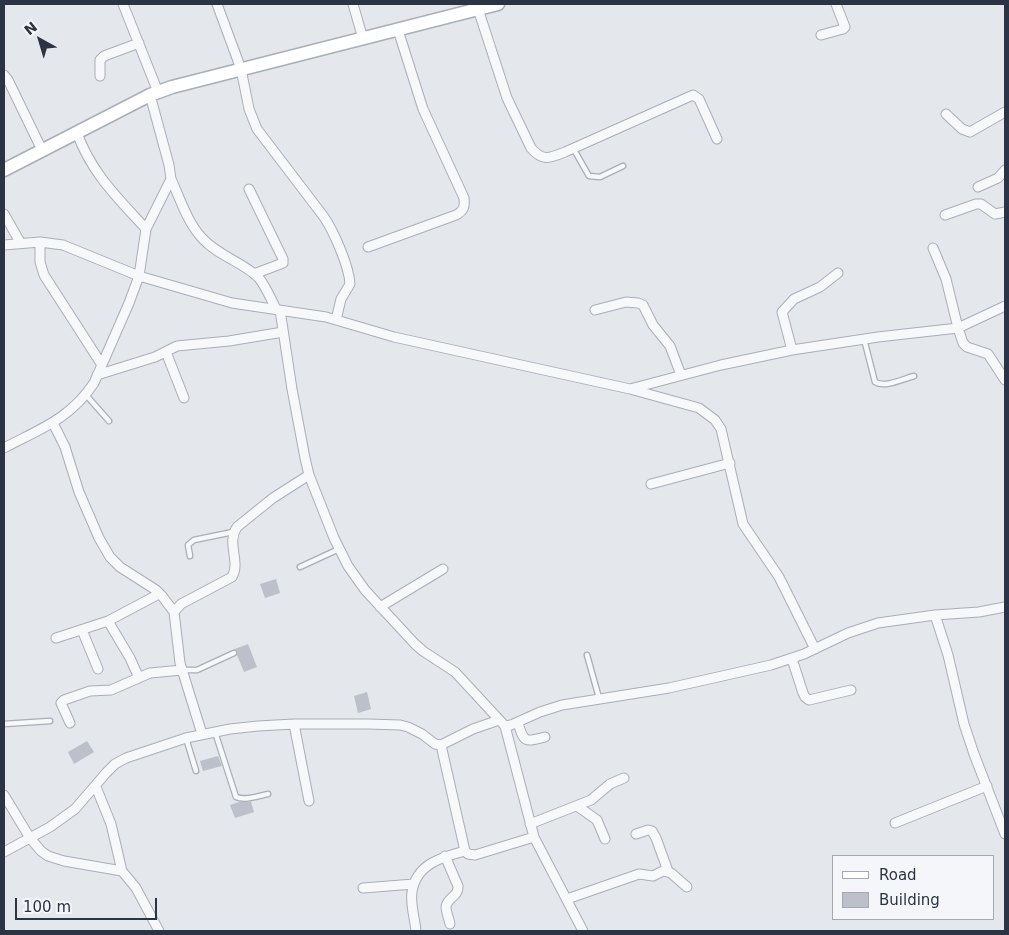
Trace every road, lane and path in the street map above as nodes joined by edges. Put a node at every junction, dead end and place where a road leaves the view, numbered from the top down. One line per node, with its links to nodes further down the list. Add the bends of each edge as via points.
1 (123, 4): 10 (street)
2 (217, 4): 11 (street)
3 (353, 4): 9 (street)
4 (498, 4): 6 (main road)
5 (836, 4): 8 (street, via 845,26)
6 (472, 8): 7 (main road); 19 (street, via 507,98 536,155 548,158)
7 (398, 30): 9 (main road); 34 (street, via 423,109 465,205 456,215)
8 (821, 34)
9 (363, 39): 11 (main road)
10 (139, 42): 13 (street, via 104,56 100,60); 14 (street)
11 (241, 69): 14 (main road); 42 (street, via 249,109 257,128 324,217 347,270 350,284 341,299)
12 (4, 75): 20 (street)
13 (100, 76)
14 (154, 94): 17 (main road); 24 (street)
15 (1005, 112): 16 (street, via 970,132)
16 (946, 114)
17 (76, 133): 20 (main road); 30 (street, via 94,169)
18 (717, 139): 19 (street, via 699,99 693,95)
19 (573, 148): 21 (lane, via 589,176 600,176)
20 (42, 150): 22 (main road)
21 (623, 166)
22 (4, 170)
23 (1005, 170): 25 (street, via 998,178)
24 (171, 179): 30 (street); 37 (street, via 201,237 217,252)
25 (978, 187)
26 (249, 189): 37 (street, via 283,259 278,266)
27 (1005, 212): 29 (street, via 995,214 976,204)
28 (4, 214): 31 (street)
29 (945, 215)
30 (146, 229): 38 (street)
31 (20, 242): 32 (street); 33 (street)
32 (40, 242): 38 (street, via 74,248); 48 (street, via 44,275)
33 (4, 245)
34 (368, 247)
35 (933, 248): 43 (street, via 946,279)
36 (838, 273): 46 (street, via 820,287 794,299 782,312)
37 (254, 274): 40 (street)
38 (139, 276): 40 (street, via 232,303); 48 (street)
39 (1005, 306): 43 (street)
40 (278, 309): 42 (street); 44 (street)
41 (595, 310): 50 (street, via 626,302 643,305 653,325 670,346)
42 (336, 320): 53 (street, via 394,337)
43 (958, 328): 45 (street); 52 (street, via 964,343 988,354)
44 (283, 332): 47 (street, via 182,345); 60 (street)
45 (864, 339): 46 (street); 51 (lane, via 876,382 885,384)
46 (792, 350): 50 (street)
47 (166, 352): 49 (street); 55 (street)
48 (102, 365): 49 (street)
49 (97, 375): 54 (street)
50 (681, 375): 53 (street)
51 (914, 376)
52 (1005, 380)
53 (630, 389): 59 (street, via 699,408 721,429)
54 (86, 395): 56 (lane); 57 (street)
55 (184, 398)
56 (109, 422)
57 (53, 423): 58 (street); 67 (street, via 104,548 120,567)
58 (4, 448)
59 (730, 463): 61 (street); 75 (street, via 743,524 780,577)
60 (309, 475): 62 (street, via 273,498); 63 (street)
61 (651, 484)
62 (233, 532): 64 (lane, via 194,540 188,545); 70 (street, via 235,568 232,578 181,604)
63 (339, 549): 65 (lane); 68 (street, via 355,577)
64 (190, 556)
65 (300, 567)
66 (443, 569): 68 (street)
67 (160, 594): 70 (street); 72 (street)
68 (380, 607): 86 (street, via 423,651 455,672)
69 (1005, 607): 71 (street)
70 (174, 612): 80 (street)
71 (935, 615): 75 (street, via 878,623); 97 (street, via 964,724)
72 (108, 621): 73 (street); 81 (street)
73 (82, 630): 74 (street); 79 (street)
74 (56, 638)
75 (815, 649): 78 (street)
76 (234, 653): 80 (lane, via 197,670)
77 (587, 655): 83 (lane)
78 (792, 659): 82 (street, via 803,693 810,700); 83 (street, via 669,688)
79 (98, 669)
80 (182, 670): 81 (street, via 154,672); 91 (street)
81 (139, 678): 85 (street, via 111,690 90,691 64,700 61,706)
82 (851, 690)
83 (599, 698): 87 (street, via 557,706)
84 (50, 722): 88 (lane)
85 (70, 723)
86 (502, 723): 87 (street); 94 (street, via 473,730); 104 (street)
87 (518, 723): 92 (street, via 525,740)
88 (4, 724)
89 (294, 724): 90 (street); 94 (street, via 400,725); 101 (street)
90 (215, 732): 91 (street); 99 (lane, via 236,797 244,799)
91 (202, 734): 93 (street)
92 (545, 737)
93 (186, 738): 95 (lane); 98 (street, via 126,758 111,768)
94 (441, 745): 110 (street)
95 (196, 771)
96 (624, 778): 102 (street, via 610,784 592,800)
97 (987, 786): 103 (street); 106 (street)
98 (96, 787): 108 (street, via 75,809); 113 (street, via 111,824)
99 (268, 794)
100 (4, 795): 108 (street)
101 (309, 801)
102 (577, 806): 104 (street); 109 (street, via 597,820)
103 (895, 823)
104 (530, 824): 107 (street)
105 (636, 834): 114 (street, via 652,831)
106 (1005, 834)
107 (534, 837): 110 (street, via 475,855); 118 (street)
108 (30, 838): 111 (street); 113 (street, via 40,851 56,859)
109 (605, 839)
110 (465, 851): 112 (street)
111 (4, 852)
112 (445, 856): 115 (street, via 426,866); 119 (street, via 458,891 446,905)
113 (122, 871): 120 (street, via 136,888)
114 (668, 871): 116 (street); 118 (street, via 653,876 639,874)
115 (414, 884): 117 (street); 121 (street, via 412,900)
116 (687, 887)
117 (363, 888)
118 (567, 900): 122 (street)
119 (450, 924)
120 (159, 931)
121 (416, 931)
122 (583, 931)

